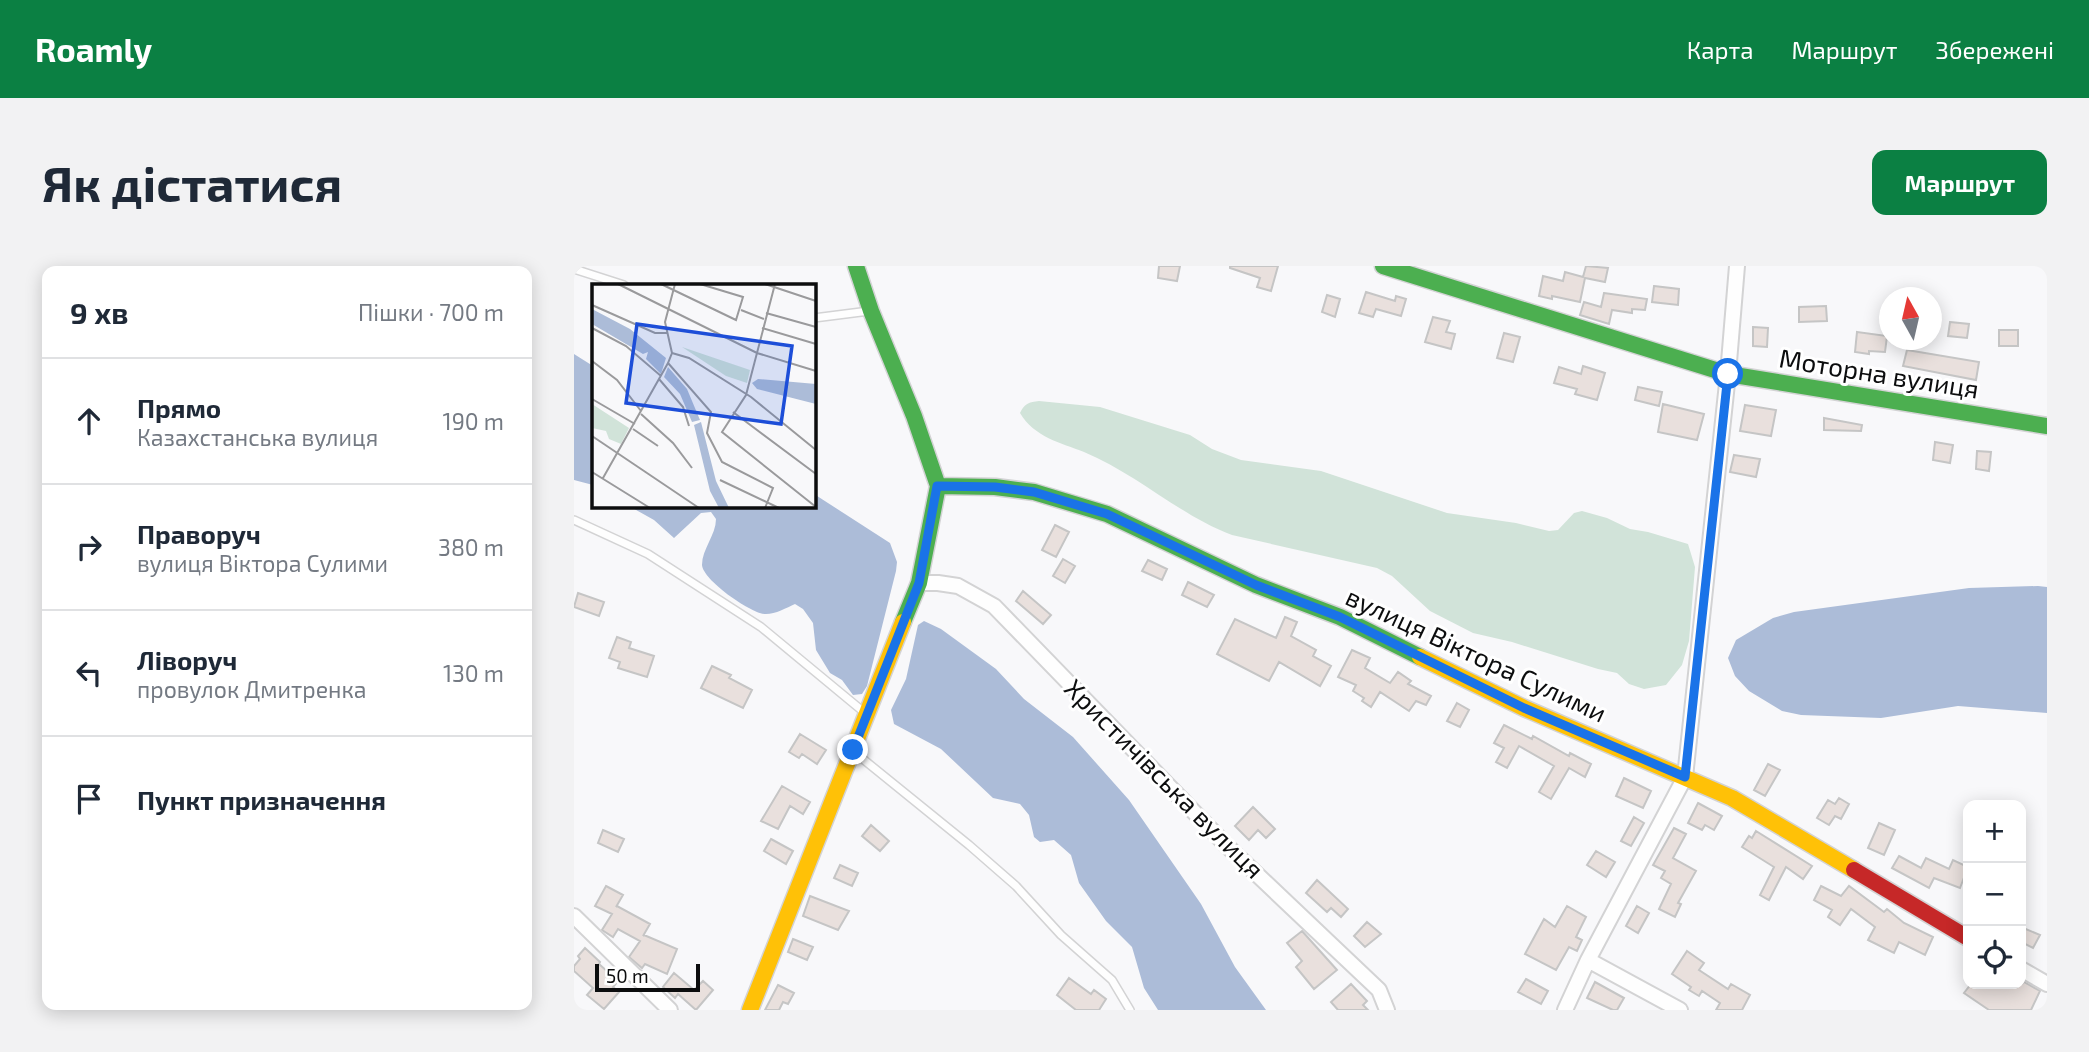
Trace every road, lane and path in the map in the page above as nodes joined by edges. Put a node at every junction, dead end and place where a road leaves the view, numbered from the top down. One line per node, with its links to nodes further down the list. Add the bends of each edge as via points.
1 (856, 266): 6 (street)
2 (1383, 266): 8 (street, Моторна вулиця)
3 (1737, 266): 8 (street)
4 (574, 269): 5 (lane)
5 (621, 284)
6 (871, 311): 7 (lane); 10 (street)
7 (816, 318)
8 (1728, 374): 9 (street, Моторна вулиця); 15 (street)
9 (2047, 426)
10 (937, 486): 12 (street); 15 (street, вулиця Віктора Сулими, via 1034,492 1107,514 1256,585 1340,617 1524,708)
11 (574, 520): 13 (lane, via 648,554 761,627)
12 (919, 583): 13 (street); 24 (street, Христичівська вулиця, via 958,586 993,606 1227,846 1379,990)
13 (866, 714): 14 (street)
14 (853, 750): 22 (street); 23 (lane, via 1016,886 1061,935 1112,980)
15 (1685, 777): 17 (street, вулиця Віктора Сулими, via 1732,798); 18 (street)
16 (574, 916): 21 (street)
17 (1963, 935)
18 (1588, 960): 25 (street); 26 (street)
19 (2026, 972): 20 (street)
20 (2047, 984)
21 (670, 1010)
22 (750, 1010)
23 (1130, 1010)
24 (1387, 1010)
25 (1565, 1010)
26 (1680, 1010)

